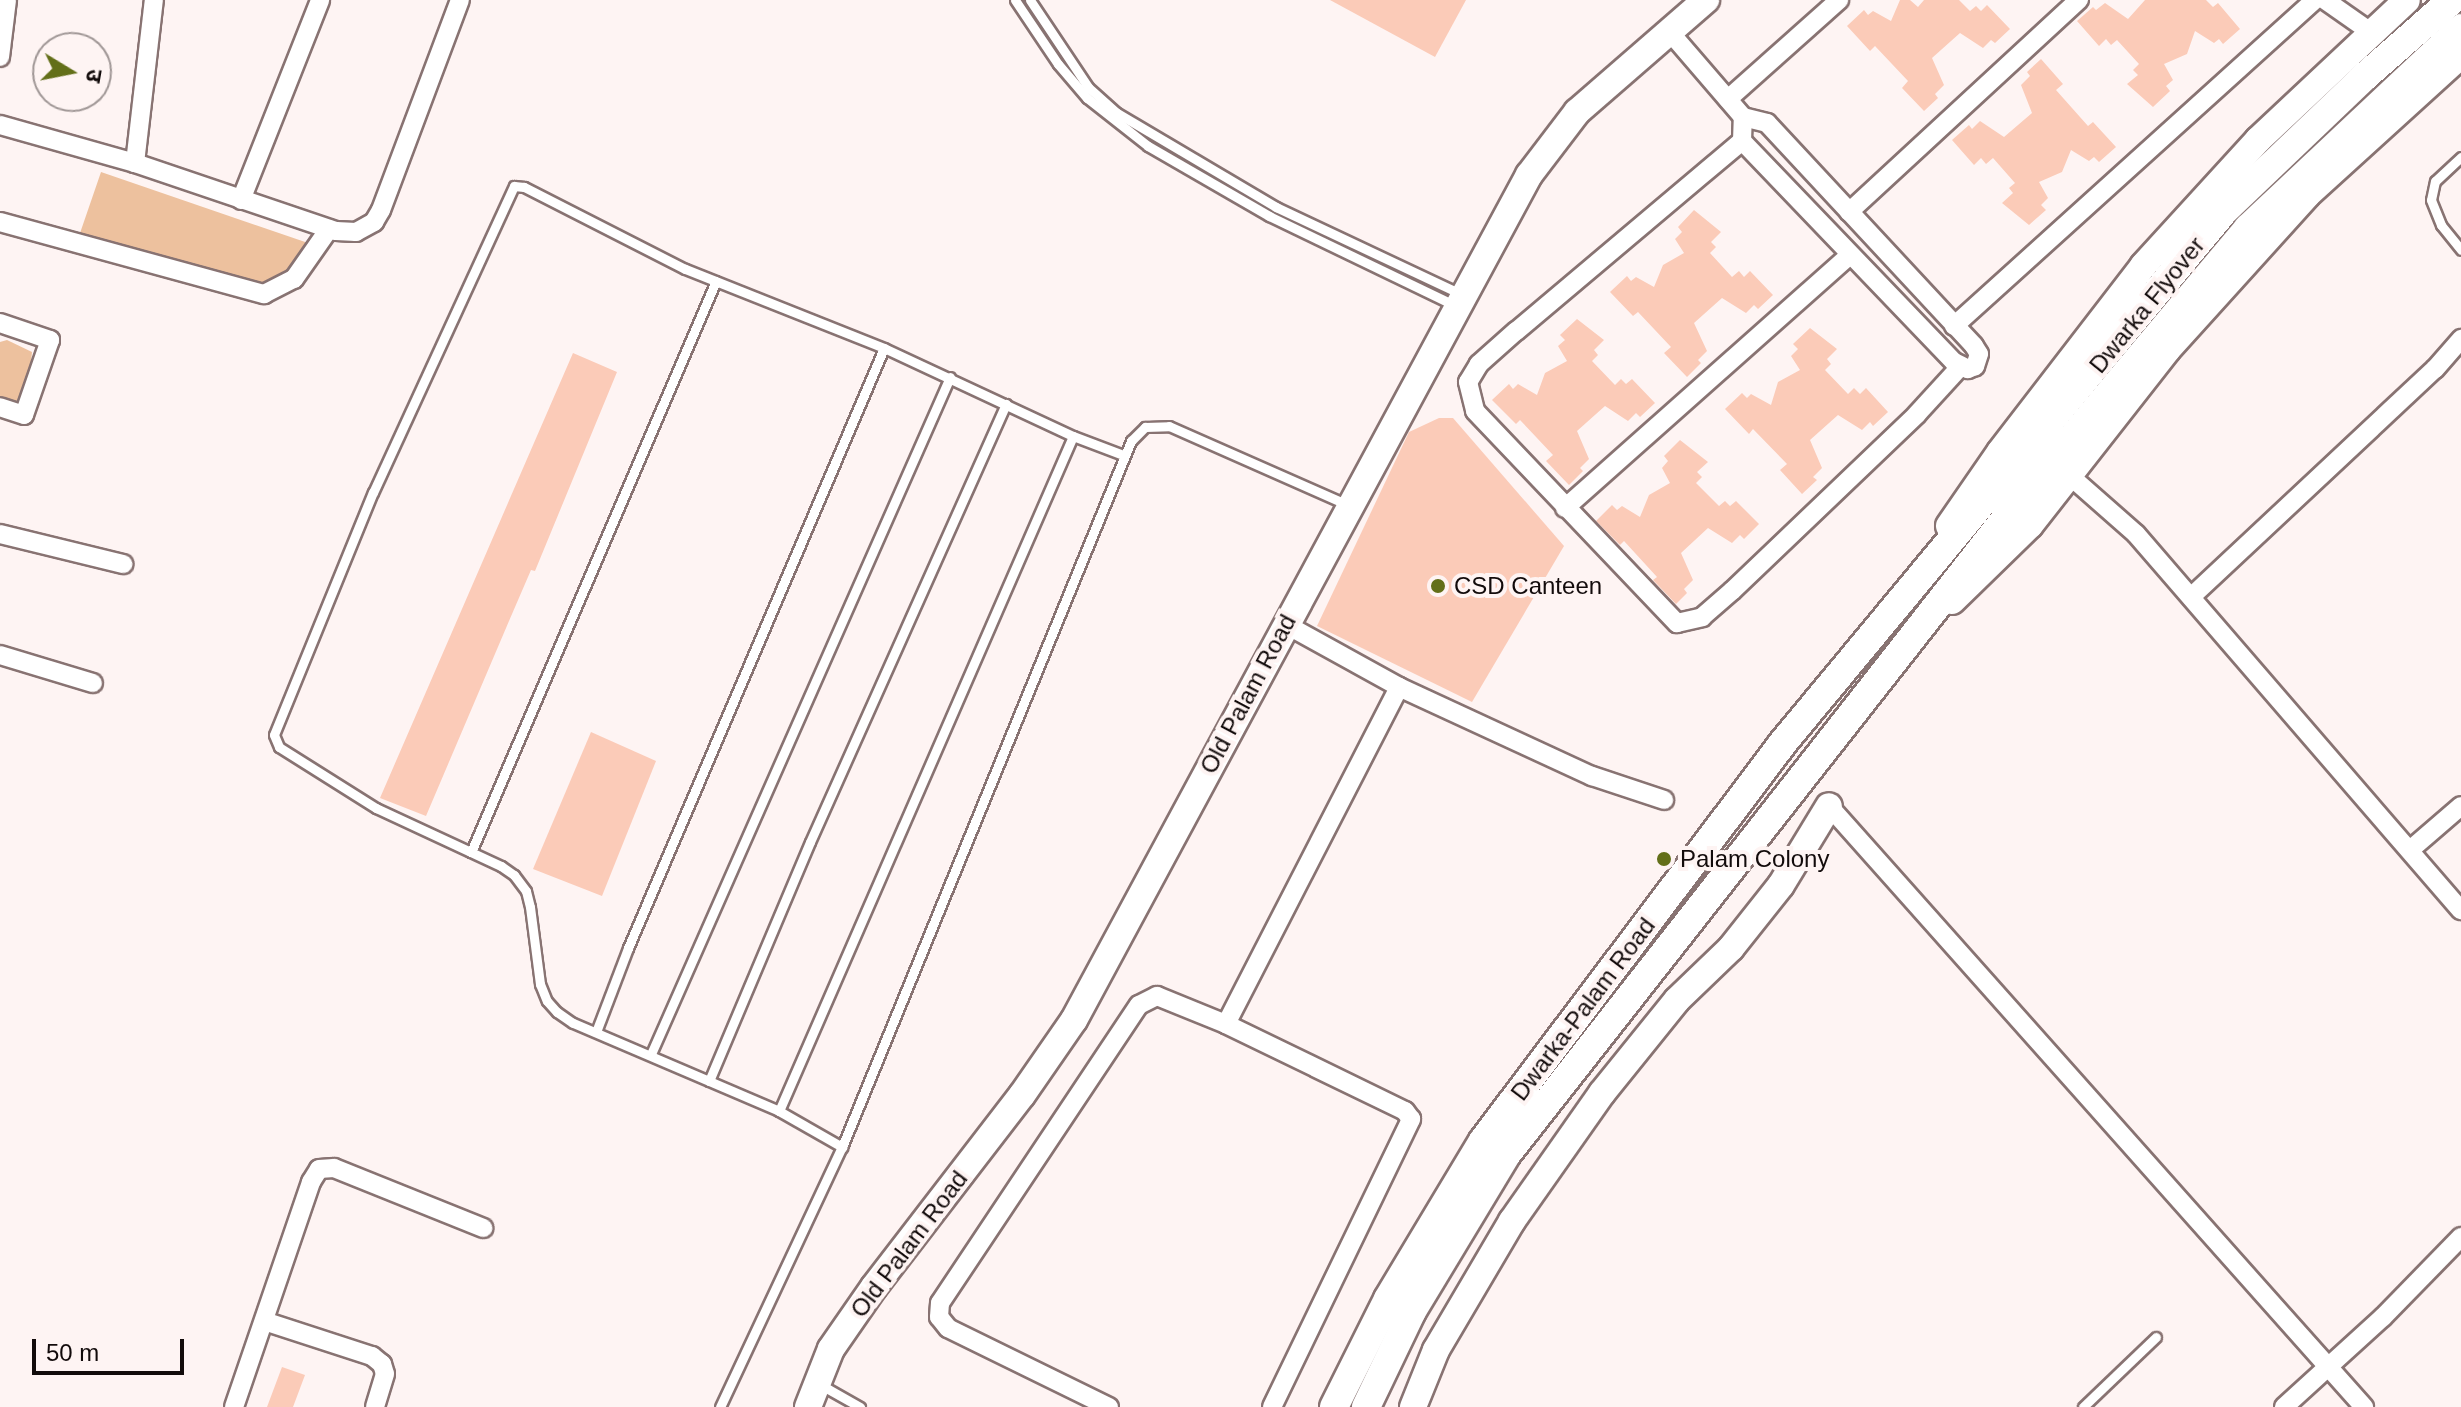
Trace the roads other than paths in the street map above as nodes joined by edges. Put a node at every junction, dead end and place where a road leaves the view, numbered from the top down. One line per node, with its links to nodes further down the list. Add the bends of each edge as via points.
1 (7, 0): 18 (street)
2 (154, 0): 24 (street)
3 (460, 0): 28 (street, via 374,222 356,232)
4 (1015, 0): 32 (lane, via 1087,98 1148,146 1269,216)
5 (1030, 0): 32 (lane, via 1088,87 1117,113 1276,207)
6 (1706, 0): 15 (street, Old Palam Road)
7 (1839, 0): 19 (street)
8 (2079, 0): 26 (street)
9 (2315, 0): 34 (street)
10 (2325, 0): 16 (street)
11 (2407, 0): 16 (street)
12 (2452, 0): 50 (main road, Dwarka Flyover, via 2224,211)
13 (314, 1): 25 (street)
14 (2461, 28): 51 (main road, Dwarka Flyover, via 2248,228)
15 (1669, 31): 19 (street); 32 (street, Old Palam Road, via 1577,112 1529,175)
16 (2372, 33): 50 (street, via 2258,140 2143,266 2000,452)
17 (2461, 55): 43 (street, via 2307,195 2167,350)
18 (0, 57)
19 (1728, 99): 20 (street)
20 (1743, 117): 22 (street); 26 (street, via 1767,123)
21 (0, 125): 24 (street)
22 (1742, 141): 30 (street); 45 (street, via 1516,331 1479,364 1468,382 1475,411)
23 (2461, 157): 29 (lane, via 2435,181 2431,200 2441,225)
24 (135, 163): 25 (street)
25 (241, 200): 28 (street)
26 (1849, 212): 34 (street)
27 (0, 222): 28 (street, via 264,294 294,279)
28 (329, 229)
29 (2461, 250)
30 (1850, 255): 37 (street); 45 (street)
31 (716, 281): 36 (lane); 59 (lane); 59 (lane, via 514,186 373,492 275,727 276,742 376,808)
32 (1459, 300): 44 (street, Old Palam Road)
33 (0, 323): 40 (street, via 50,340 24,415)
34 (1954, 326): 37 (street, via 1979,354 1975,366)
35 (2461, 339): 48 (street)
36 (884, 348): 38 (lane); 62 (lane)
37 (1961, 366): 45 (street, via 1702,617 1677,623)
38 (950, 377): 39 (lane); 63 (lane)
39 (1006, 404): 41 (lane); 64 (lane)
40 (0, 407)
41 (1073, 436): 42 (lane); 65 (lane)
42 (1123, 455): 44 (lane, via 1138,432 1169,426); 66 (lane)
43 (2069, 475): 48 (street, via 2136,534); 51 (street, via 2030,525)
44 (1349, 506): 49 (street, Old Palam Road)
45 (1565, 508)
46 (0, 534): 47 (street)
47 (123, 564)
48 (2191, 597): 58 (street)
49 (1285, 624): 54 (street); 72 (street, Old Palam Road, via 1074,1020 874,1287 831,1349)
50 (1872, 637): 79 (main road, Dwarka-Palam Road, via 1782,744 1483,1141 1388,1299)
51 (1901, 652): 80 (main road, Dwarka-Palam Road, via 1506,1155 1412,1311)
52 (0, 655): 53 (street)
53 (93, 683)
54 (1399, 687): 55 (street, via 1592,776); 61 (street)
55 (1664, 800)
56 (1829, 806): 71 (street); 81 (street, via 1781,885 1602,1093 1512,1221 1436,1350)
57 (2461, 806): 58 (street)
58 (2410, 850): 60 (street)
59 (471, 852): 62 (lane, via 501,866 526,891 547,1001 573,1023)
60 (2461, 910)
61 (1226, 1024): 77 (street, via 1157,996 1139,1005 940,1303 939,1317 948,1328); 78 (street, via 1405,1111 1411,1119)
62 (596, 1032): 63 (lane)
63 (651, 1054): 64 (lane)
64 (709, 1081): 65 (lane)
65 (779, 1111): 66 (lane)
66 (842, 1147): 75 (lane)
67 (483, 1228): 69 (street, via 334,1168 319,1169)
68 (2461, 1237): 71 (street)
69 (264, 1321): 73 (street); 74 (street, via 372,1356 385,1374)
70 (2156, 1337): 82 (lane)
71 (2328, 1367): 83 (street); 84 (street)
72 (813, 1395): 76 (lane)
73 (234, 1407)
74 (375, 1407)
75 (720, 1407)
76 (860, 1407)
77 (1109, 1407)
78 (1272, 1407)
79 (1334, 1407)
80 (1366, 1407)
81 (1413, 1407)
82 (2083, 1407)
83 (2284, 1407)
84 (2364, 1407)

